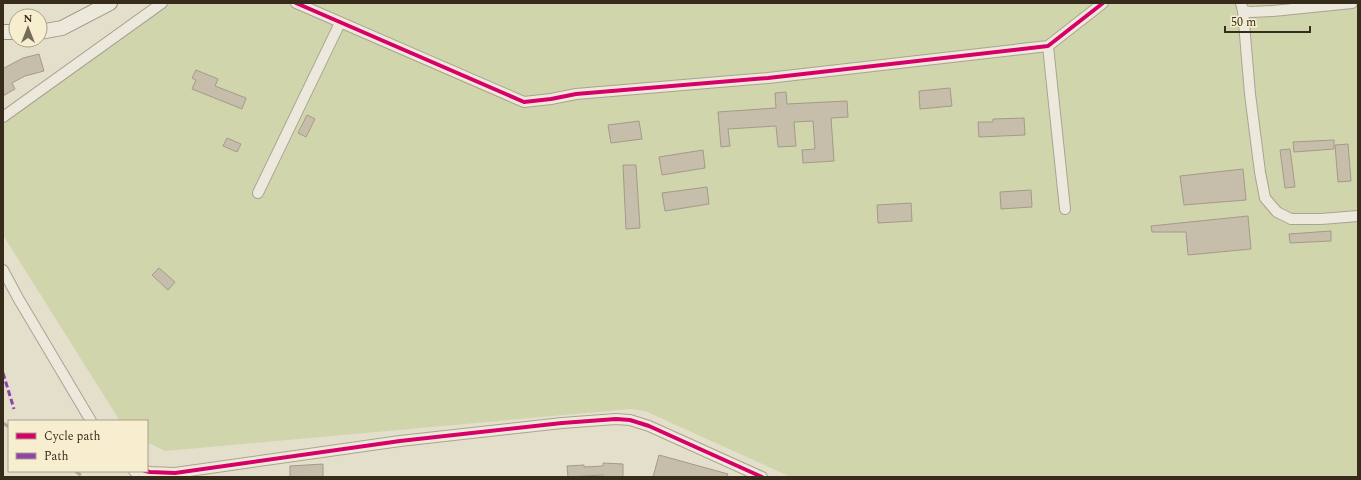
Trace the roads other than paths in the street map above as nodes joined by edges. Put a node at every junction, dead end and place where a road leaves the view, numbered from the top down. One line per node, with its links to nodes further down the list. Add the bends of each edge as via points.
1 (110, 3): 8 (main road, via 62,28)
2 (162, 3): 10 (street)
3 (296, 3): 7 (street)
4 (1103, 3): 9 (street)
5 (1352, 3): 6 (street, via 1273,12 1251,12)
6 (1242, 7): 13 (street, via 1250,94 1265,198 1276,212 1291,219)
7 (340, 23): 9 (street, via 524,102 576,94 768,78); 11 (street)
8 (48, 31)
9 (1048, 46): 12 (street)
10 (3, 117)
11 (258, 193)
12 (1065, 209)
13 (1358, 216)
14 (3, 270): 15 (street)
15 (91, 420)
16 (148, 472): 17 (street, via 175,473 400,441 616,419 649,426)
17 (762, 477)

